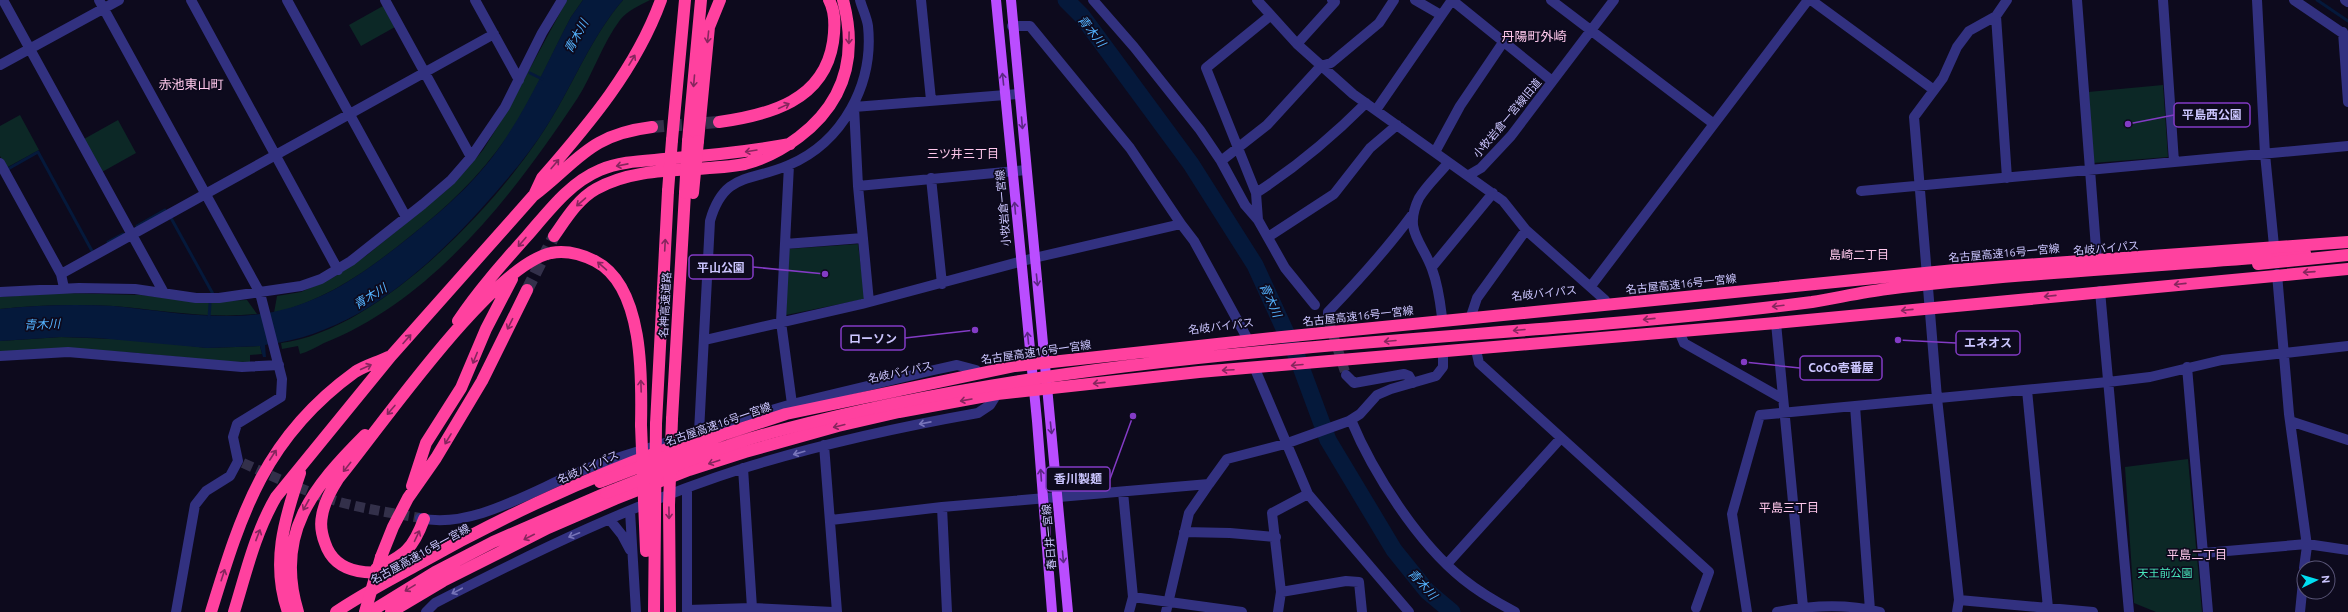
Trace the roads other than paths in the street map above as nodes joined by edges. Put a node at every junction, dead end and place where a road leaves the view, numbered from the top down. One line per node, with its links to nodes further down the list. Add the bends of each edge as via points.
1 (3, 0): 45 (street)
2 (119, 0): 34 (street)
3 (191, 0): 70 (street)
4 (287, 0): 59 (street)
5 (385, 0): 48 (street)
6 (475, 0): 41 (street)
7 (562, 0): 49 (street)
8 (685, 0): 216 (highway, 名神高速道路, one-way to 8, bridge, via 656,424 668,191)
9 (701, 0): 64 (highway, 名神高速道路, one-way to 64)
10 (720, 0): 64 (highway, one-way to 64, via 709,27)
11 (829, 0): 60 (highway, one-way to 11, via 770,112 790,104 809,88 823,71 832,50 836,27)
12 (843, 0): 65 (highway, one-way to 65, via 849,38 844,78 835,101)
13 (860, 0): 57 (street, via 868,25 867,62)
14 (921, 0): 54 (street)
15 (996, 0): 53 (main road, 小牧岩倉一宮線, one-way to 15)
16 (1011, 0): 39 (main road)
17 (1092, 0): 72 (street, via 1200,130)
18 (1257, 0): 36 (street)
19 (1332, 0): 44 (street, via 1335,2)
20 (1394, 0): 47 (street, via 1379,23 1331,63)
21 (1415, 0): 37 (street)
22 (1452, 0): 37 (street); 43 (street)
23 (1551, 0): 40 (street)
24 (1614, 0): 40 (street, 小牧岩倉一宮線旧道)
25 (1808, 0): 61 (street)
26 (1811, 0): 51 (street)
27 (2007, 0): 38 (street)
28 (2077, 0): 78 (street)
29 (2163, 0): 73 (street)
30 (2257, 0): 69 (street)
31 (2294, 0): 42 (street)
32 (2345, 0): 33 (street)
33 (2348, 2)
34 (101, 4): 45 (street); 88 (street)
35 (659, 5): 89 (highway, one-way to 35, via 542,178 612,94 637,52)
36 (1270, 16): 44 (street); 67 (street, via 1206,68)
37 (1441, 16): 58 (street)
38 (1996, 16): 51 (street, via 1969,31 1957,47 1943,78); 82 (street)
39 (1012, 26): 52 (main road); 93 (street, via 1030,26 1130,148)
40 (1591, 30): 50 (street, 小牧岩倉一宮線旧道); 61 (street)
41 (494, 34): 48 (street); 49 (street)
42 (2345, 34): 55 (street)
43 (1504, 41): 50 (street); 68 (street, via 1460,106)
44 (1297, 44): 47 (street)
45 (30, 49): 46 (street); 95 (street)
46 (0, 65)
47 (1321, 66): 56 (street); 67 (street, via 1267,125)
48 (424, 73): 59 (street); 71 (street)
49 (519, 80): 71 (street, via 498,118)
50 (1552, 81): 80 (street, 小牧岩倉一宮線旧道, via 1491,158)
51 (1934, 90): 84 (street, via 1914,117)
52 (1019, 94): 53 (street); 77 (main road, one-way to 77)
53 (1004, 95): 54 (street); 79 (main road, 小牧岩倉一宮線)
54 (931, 100): 57 (street)
55 (2348, 102)
56 (1366, 103): 58 (street); 86 (street, via 1332,138 1294,168)
57 (854, 107): 76 (street, via 819,146); 83 (street)
58 (1376, 110): 62 (street)
59 (350, 114): 70 (street); 91 (street)
60 (719, 122)
61 (1714, 124): 116 (street)
62 (1397, 125): 68 (street); 97 (street, via 1370,148 1334,194)
63 (652, 127): 89 (highway, via 627,130 594,144)
64 (693, 141): 217 (highway, 名神高速道路, one-way to 217, bridge, via 676,334 669,505)
65 (790, 144): 96 (highway, one-way to 96, via 769,156 746,163 646,174 618,180 596,189 579,204); 138 (highway, one-way to 138, via 744,152 622,164 601,169 585,178 562,196 475,296)
66 (2348, 146): 69 (street)
67 (1238, 148): 72 (street); 86 (street)
68 (1435, 152): 75 (street)
69 (2265, 154): 73 (street); 102 (street)
70 (276, 155): 88 (street); 110 (street)
71 (471, 157): 91 (street, via 451,180)
72 (1220, 161): 92 (street, via 1245,205)
73 (2174, 162): 78 (street)
74 (0, 163): 112 (street)
75 (1448, 163): 80 (street); 90 (street, via 1420,197)
76 (789, 165): 101 (street); 135 (street, via 728,187 714,206 710,221)
77 (1026, 170): 79 (street); 105 (main road)
78 (2089, 170): 82 (street); 106 (street)
79 (1011, 172): 81 (street); 107 (main road, 小牧岩倉一宮線, one-way to 79)
80 (1469, 175): 87 (street)
81 (931, 178): 83 (street); 115 (street)
82 (2007, 178): 84 (street)
83 (858, 186): 98 (street)
84 (1920, 186): 85 (street); 114 (street)
85 (1861, 191)
86 (1256, 193): 92 (street)
87 (1493, 193): 94 (street, via 1512,211); 108 (street)
88 (206, 194): 95 (street); 122 (street)
89 (533, 196): 142 (highway, one-way to 89)
90 (1412, 215): 108 (street, via 1413,233); 130 (street, via 1376,262 1328,312)
91 (406, 217): 110 (street)
92 (1258, 220): 97 (street)
93 (1181, 224): 105 (street); 134 (street)
94 (1526, 230): 116 (street); 128 (street, via 1476,298)
95 (132, 235): 112 (street); 121 (street)
96 (554, 236)
97 (1268, 237): 126 (street, via 1285,268)
98 (863, 238): 101 (street); 125 (street)
99 (2348, 238): 102 (highway, 名岐バイパス)
100 (2348, 242): 209 (highway, 名古屋高速16号一宮線, bridge, via 2122,256 1947,271 1015,366 786,414 725,434 633,468 488,531 430,561)
101 (785, 244): 131 (street)
102 (2274, 246): 106 (highway, 名岐バイパス)
103 (2348, 250): 124 (highway, bridge, via 1884,289)
104 (2348, 255): 124 (highway, bridge)
105 (1034, 258): 107 (street); 143 (main road, one-way to 143)
106 (2097, 261): 114 (highway, 名岐バイパス)
107 (1020, 263): 115 (street); 144 (main road, 小牧岩倉一宮線, one-way to 107)
108 (1432, 267): 129 (street, via 1439,290)
109 (2348, 269): 113 (highway, one-way to 113)
110 (338, 270): 122 (street, via 301,286)
111 (516, 272): 138 (highway, via 504,281); 176 (highway, one-way to 176, via 501,297 461,388 426,443); 215 (highway, one-way to 111, bridge, via 640,357 626,298 615,279 600,264 569,251 533,260)
112 (62, 274): 117 (street)
113 (2276, 274): 119 (highway, one-way to 119); 140 (street)
114 (1927, 278): 123 (highway, 名岐バイパス); 127 (street)
115 (942, 284): 125 (street)
116 (1592, 286): 123 (street)
117 (64, 288): 120 (street); 121 (street, via 135,289)
118 (528, 290): 176 (highway, one-way to 176, via 482,381 436,458)
119 (2100, 291): 127 (highway, one-way to 127); 150 (street)
120 (0, 292)
121 (164, 293): 122 (street, via 219,298)
122 (261, 296): 145 (street)
123 (1606, 300): 128 (highway, 名岐バイパス)
124 (1817, 301): 211 (highway, one-way to 211, bridge, via 1605,323 1282,349 1101,368 1018,380 865,410 779,430 726,447 606,493 493,542 436,572)
125 (869, 302): 131 (street)
126 (1315, 305)
127 (1930, 308): 132 (highway, one-way to 132); 156 (street)
128 (1472, 313): 129 (highway, 名岐バイパス)
129 (1442, 317): 134 (highway, 名岐バイパス)
130 (1328, 319)
131 (781, 322): 135 (street); 158 (street)
132 (1776, 323): 133 (highway); 157 (street)
133 (1679, 331): 137 (highway); 157 (street, via 1684,343)
134 (1251, 335): 143 (highway, 名岐バイパス)
135 (705, 340): 164 (street)
136 (2348, 346): 140 (street)
137 (1476, 350): 139 (highway); 165 (street, via 1479,363)
138 (438, 352): 163 (highway, one-way to 163)
139 (1443, 352): 147 (highway, one-way to 147); 151 (street, via 1443,367 1436,376)
140 (2283, 353): 146 (street); 162 (street)
141 (0, 356): 145 (street, via 68,352 242,367)
142 (391, 356): 169 (highway); 205 (highway, one-way to 142, via 244,512 274,454 304,416 356,372)
143 (1044, 358): 144 (highway, 名岐バイパス); 152 (main road)
144 (1030, 361): 148 (highway, 名岐バイパス); 153 (main road, 小牧岩倉一宮線)
145 (278, 365): 204 (street, via 282,379 280,397 238,424 233,437 240,462 230,476 206,491 196,506)
146 (2187, 367): 150 (street, via 2150,377); 188 (street)
147 (1261, 368): 152 (highway, one-way to 152, via 1199,372); 167 (street)
148 (976, 370): 158 (street, via 957,365); 183 (highway, 名岐バイパス, via 762,417 606,471)
149 (1346, 375): 151 (street, via 1354,383 1404,374 1409,376)
150 (2108, 382): 154 (street); 234 (street)
151 (1413, 383): 161 (street, via 1377,395)
152 (1047, 389): 153 (highway); 175 (main road, 春日井一宮線, one-way to 175)
153 (1033, 390): 155 (highway); 177 (main road, 春日井一宮線, one-way to 153)
154 (2027, 390): 156 (street); 201 (street)
155 (997, 394): 168 (street, one-way to 168, via 990,405 978,413); 212 (highway, one-way to 212, via 838,426 689,470 548,528 443,581)
156 (1937, 398): 159 (street); 195 (street)
157 (1783, 399): 160 (street)
158 (792, 404): 164 (street)
159 (1855, 406): 160 (street); 203 (street)
160 (1784, 413): 198 (street); 230 (street, via 1760,415 1732,514)
161 (1350, 421): 167 (street); 191 (street, via 1383,482 1419,533)
162 (2290, 421): 166 (street); 186 (street)
163 (379, 425): 192 (highway, one-way to 192, via 338,479 321,516 322,535 327,550 336,561 349,569); 207 (highway, one-way to 207, via 364,435 327,475 308,501 299,520 290,564)
164 (699, 432): 180 (street, via 576,473 481,513 443,520)
165 (1561, 438): 191 (street); 200 (street, via 1709,572)
166 (2348, 440)
167 (1285, 444): 171 (street, via 1227,459); 174 (street)
168 (824, 445): 170 (street, one-way to 170); 182 (street)
169 (302, 467): 206 (highway, one-way to 169, via 246,568 266,514 276,497); 207 (highway, via 285,516 281,541 280,582)
170 (743, 468): 172 (street); 199 (street)
171 (1209, 484): 173 (street); 184 (street, via 1189,514)
172 (687, 489): 179 (street); 202 (street)
173 (1124, 492): 175 (street); 194 (street)
174 (1308, 494): 185 (street, via 1272,513); 228 (street)
175 (1058, 496): 177 (street); 222 (main road, 春日井一宮線, one-way to 222)
176 (408, 498): 210 (highway, bridge, via 381,557)
177 (1043, 498): 178 (street); 221 (main road, 春日井一宮線)
178 (942, 507): 182 (street); 220 (street)
179 (630, 511): 181 (street); 189 (street)
180 (422, 518): 192 (highway, one-way to 180, via 405,554 417,538)
181 (610, 520): 189 (street, via 622,535); 213 (street, one-way to 213, via 553,543 434,603)
182 (831, 520): 219 (street)
183 (488, 527): 192 (highway, via 442,546 410,565 376,573); 208 (highway, 名岐バイパス, via 435,554)
184 (1184, 532): 185 (street); 197 (street)
185 (1276, 537): 193 (street)
186 (2307, 544): 187 (street); 188 (street); 190 (street)
187 (2348, 550)
188 (2204, 553): 235 (street)
189 (632, 555): 214 (street)
190 (2305, 560)
191 (1447, 564): 229 (street, via 1464,580)
192 (364, 573)
193 (1281, 592): 226 (street); 227 (street, via 1346,581 1359,582)
194 (1133, 597): 197 (street); 223 (street)
195 (1958, 600): 201 (street); 232 (street)
196 (2301, 600): 236 (street)
197 (1168, 601): 224 (street); 225 (street)
198 (1803, 607): 203 (street, via 1822,605); 231 (street)
199 (752, 608): 202 (street); 218 (street)
200 (1696, 608)
201 (2048, 608): 233 (street)
202 (687, 611)
203 (1875, 611)
204 (176, 612)
205 (212, 612)
206 (234, 612)
207 (295, 612)
208 (336, 612)
209 (346, 612)
210 (365, 612)
211 (370, 612)
212 (391, 612)
213 (426, 612)
214 (636, 612)
215 (649, 612)
216 (654, 612)
217 (670, 612)
218 (833, 612)
219 (837, 612)
220 (947, 612)
221 (1052, 612)
222 (1068, 612)
223 (1129, 612)
224 (1166, 612)
225 (1242, 612)
226 (1278, 612)
227 (1362, 612)
228 (1409, 612)
229 (1515, 612)
230 (1747, 612)
231 (1777, 612)
232 (1957, 612)
233 (2093, 612)
234 (2129, 612)
235 (2208, 612)
236 (2300, 612)

